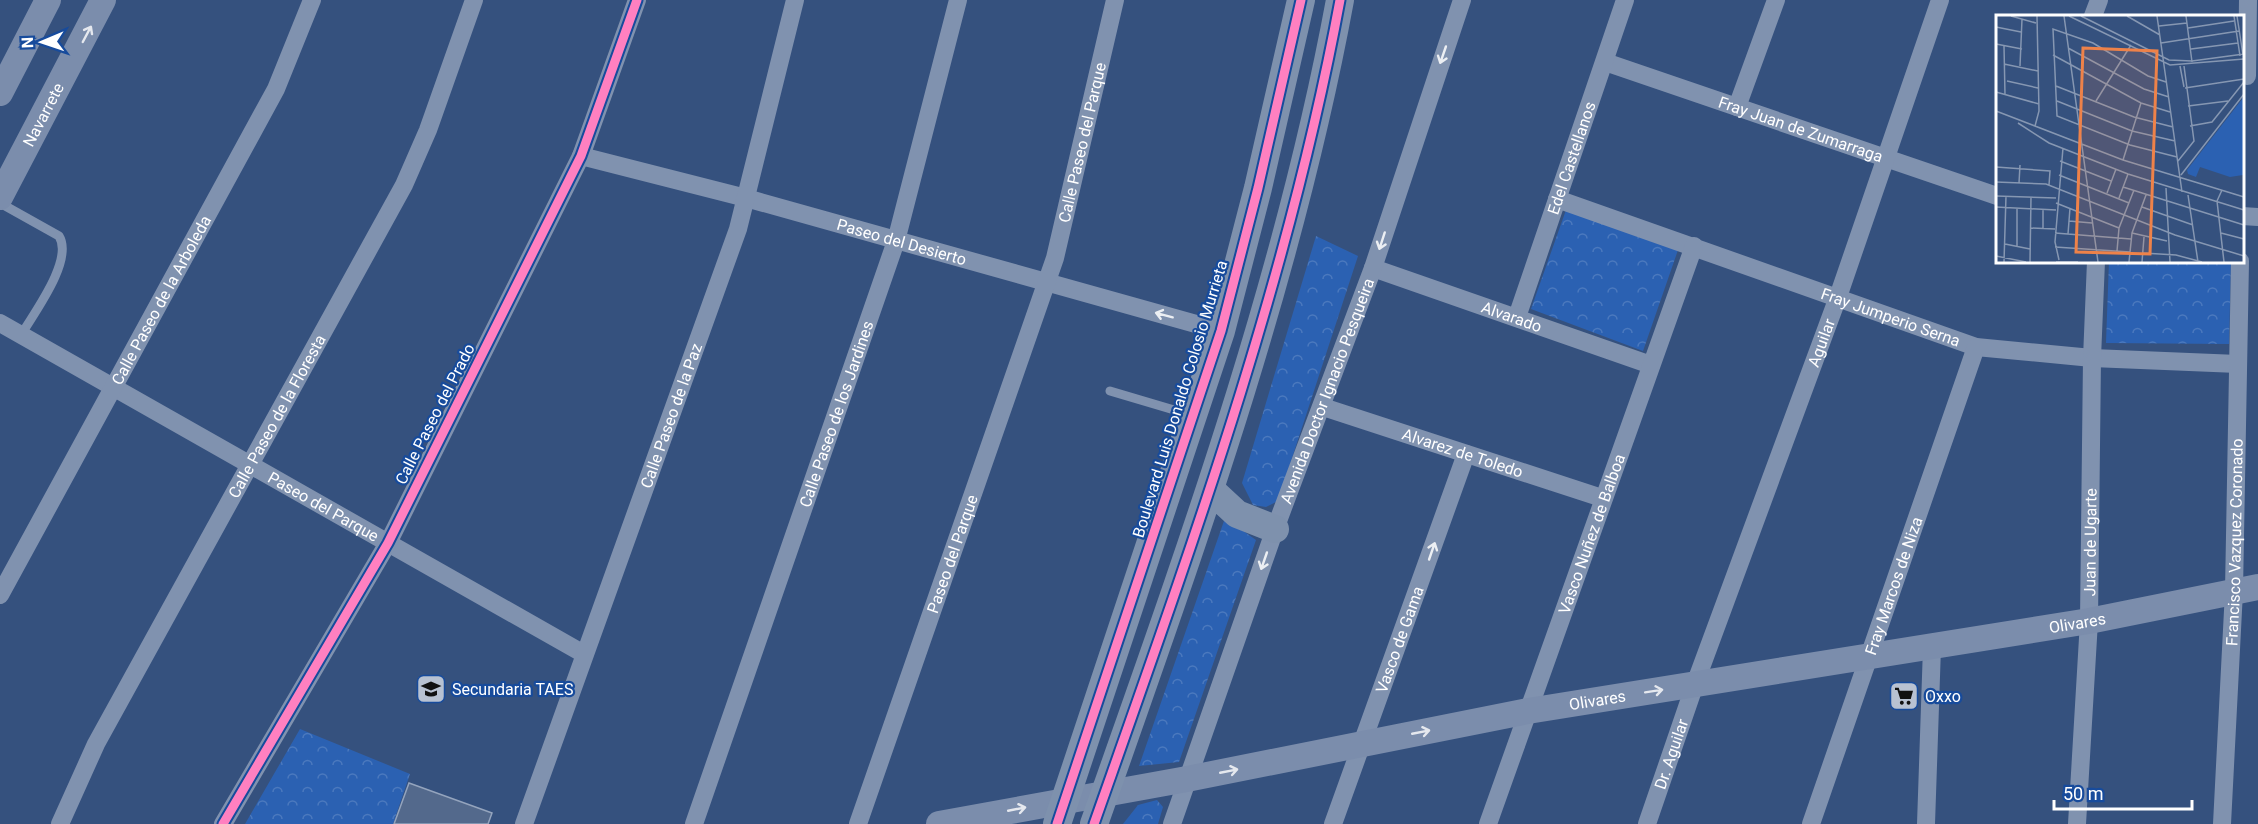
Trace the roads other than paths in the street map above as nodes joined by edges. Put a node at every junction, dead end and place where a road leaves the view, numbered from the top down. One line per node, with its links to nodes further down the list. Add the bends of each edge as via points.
1 (48, 0): 20 (main road)
2 (103, 0): 25 (main road, Navarrete, one-way to 2)
3 (312, 0): 46 (street, Calle Paseo de la Arboleda, via 276,89)
4 (474, 0): 51 (street, Calle Paseo de la Floresta, via 436,109 404,185)
5 (637, 0): 22 (street, Calle Paseo del Prado)
6 (795, 0): 26 (street, Calle Paseo de la Paz)
7 (958, 0): 31 (street, Calle Paseo de los Jardines)
8 (1115, 0): 36 (street, Calle Paseo del Parque)
9 (1301, 0): 40 (main road, Boulevard Luis Donaldo Colosio Murrieta)
10 (1340, 0): 52 (main road, via 1302,176)
11 (1462, 0): 35 (street, Avenida Doctor Ignacio Pesqueira, one-way to 35)
12 (1625, 0): 18 (street, Edel Castellanos)
13 (1776, 0): 21 (street)
14 (1940, 0): 23 (street, Aguilar)
15 (2098, 0): 17 (street)
16 (2248, 0): 19 (street)
17 (2093, 15)
18 (1605, 62): 21 (street, Fray Juan de Zumarraga); 27 (street, Edel Castellanos)
19 (2249, 76)
20 (0, 93)
21 (1737, 107): 23 (street, Fray Juan de Zumarraga)
22 (582, 156): 26 (street, Paseo del Desierto); 55 (street, Calle Paseo del Prado)
23 (1884, 157): 24 (street, Fray Juan de Zumarraga); 37 (street, Aguilar)
24 (1996, 196)
25 (0, 197)
26 (746, 198): 31 (street, Paseo del Desierto); 60 (street, Calle Paseo de la Paz)
27 (1557, 199): 32 (street, Fray Jumperio Serna); 38 (street, Edel Castellanos)
28 (0, 203): 41 (lane, via 59,236 63,243 63,261)
29 (2243, 216): 30 (street)
30 (2258, 217)
31 (896, 241): 36 (street, Paseo del Desierto); 71 (street, Calle Paseo de los Jardines)
32 (1694, 246): 37 (street, Fray Jumperio Serna); 45 (street, Vasco Nuñez de Balboa)
33 (2096, 262): 43 (street, Juan de Ugarte)
34 (2240, 262): 44 (street, Francisco Vazquez Coronado)
35 (1373, 268): 38 (street, Alvarado); 48 (street, Avenida Doctor Ignacio Pesqueira)
36 (1047, 283): 40 (street, Paseo del Desierto, one-way to 36); 72 (street, Paseo del Parque)
37 (1838, 297): 42 (street, Fray Jumperio Serna); 62 (street, Aguilar)
38 (1517, 317): 45 (street, Alvarado)
39 (0, 323): 41 (street, Paseo del Parque)
40 (1221, 331): 49 (main road, Boulevard Luis Donaldo Colosio Murrieta)
41 (21, 335): 46 (street, Paseo del Parque)
42 (1976, 347): 43 (street, Fray Jumperio Serna); 61 (street, Fray Marcos de Niza)
43 (2092, 358): 44 (street, Fray Jumperio Serna); 58 (street, Juan de Ugarte)
44 (2238, 364): 56 (street, Francisco Vazquez Coronado)
45 (1651, 365): 53 (street, Vasco Nuñez de Balboa)
46 (114, 388): 51 (street, Paseo del Parque); 57 (street, Calle Paseo de la Arboleda)
47 (1110, 391): 49 (lane)
48 (1323, 406): 50 (street, Alvarez de Toledo); 54 (street, Avenida Doctor Ignacio Pesqueira)
49 (1192, 415): 67 (main road, Boulevard Luis Donaldo Colosio Murrieta)
50 (1466, 454): 53 (street, Alvarez de Toledo); 64 (street, Vasco de Gama, one-way to 50)
51 (249, 464): 55 (street, Paseo del Parque); 68 (street, Calle Paseo de la Floresta, via 96,744)
52 (1210, 489): 54 (main road, via 1237,514); 66 (main road)
53 (1602, 498): 63 (street, Vasco Nuñez de Balboa)
54 (1275, 529): 65 (street, Avenida Doctor Ignacio Pesqueira, one-way to 65)
55 (388, 543): 60 (street, Paseo del Parque); 69 (street, Calle Paseo del Prado)
56 (2246, 589): 58 (main road, Olivares); 82 (street, Francisco Vazquez Coronado)
57 (0, 595)
58 (2089, 621): 59 (main road, Olivares); 81 (street, Juan de Ugarte)
59 (1932, 647): 61 (main road, Olivares); 80 (street)
60 (584, 654): 70 (street, Calle Paseo de la Paz)
61 (1871, 656): 62 (main road, Olivares); 79 (street, Fray Marcos de Niza)
62 (1695, 684): 63 (main road, Olivares, one-way to 62); 78 (street, Dr. Aguilar)
63 (1528, 711): 64 (main road, Olivares, one-way to 63); 77 (street, Vasco Nuñez de Balboa)
64 (1361, 744): 65 (main road, Olivares, one-way to 64); 76 (street, Vasco de Gama)
65 (1187, 779): 66 (main road, Olivares); 75 (street, Avenida Doctor Ignacio Pesqueira)
66 (1105, 793): 67 (main road, Olivares); 74 (main road)
67 (1061, 812): 73 (main road, Olivares, one-way to 67)
68 (60, 824)
69 (223, 824)
70 (524, 824)
71 (694, 824)
72 (858, 824)
73 (939, 824)
74 (1094, 824)
75 (1172, 824)
76 (1333, 824)
77 (1488, 824)
78 (1647, 824)
79 (1810, 824)
80 (1926, 824)
81 (2077, 824)
82 (2222, 824)

